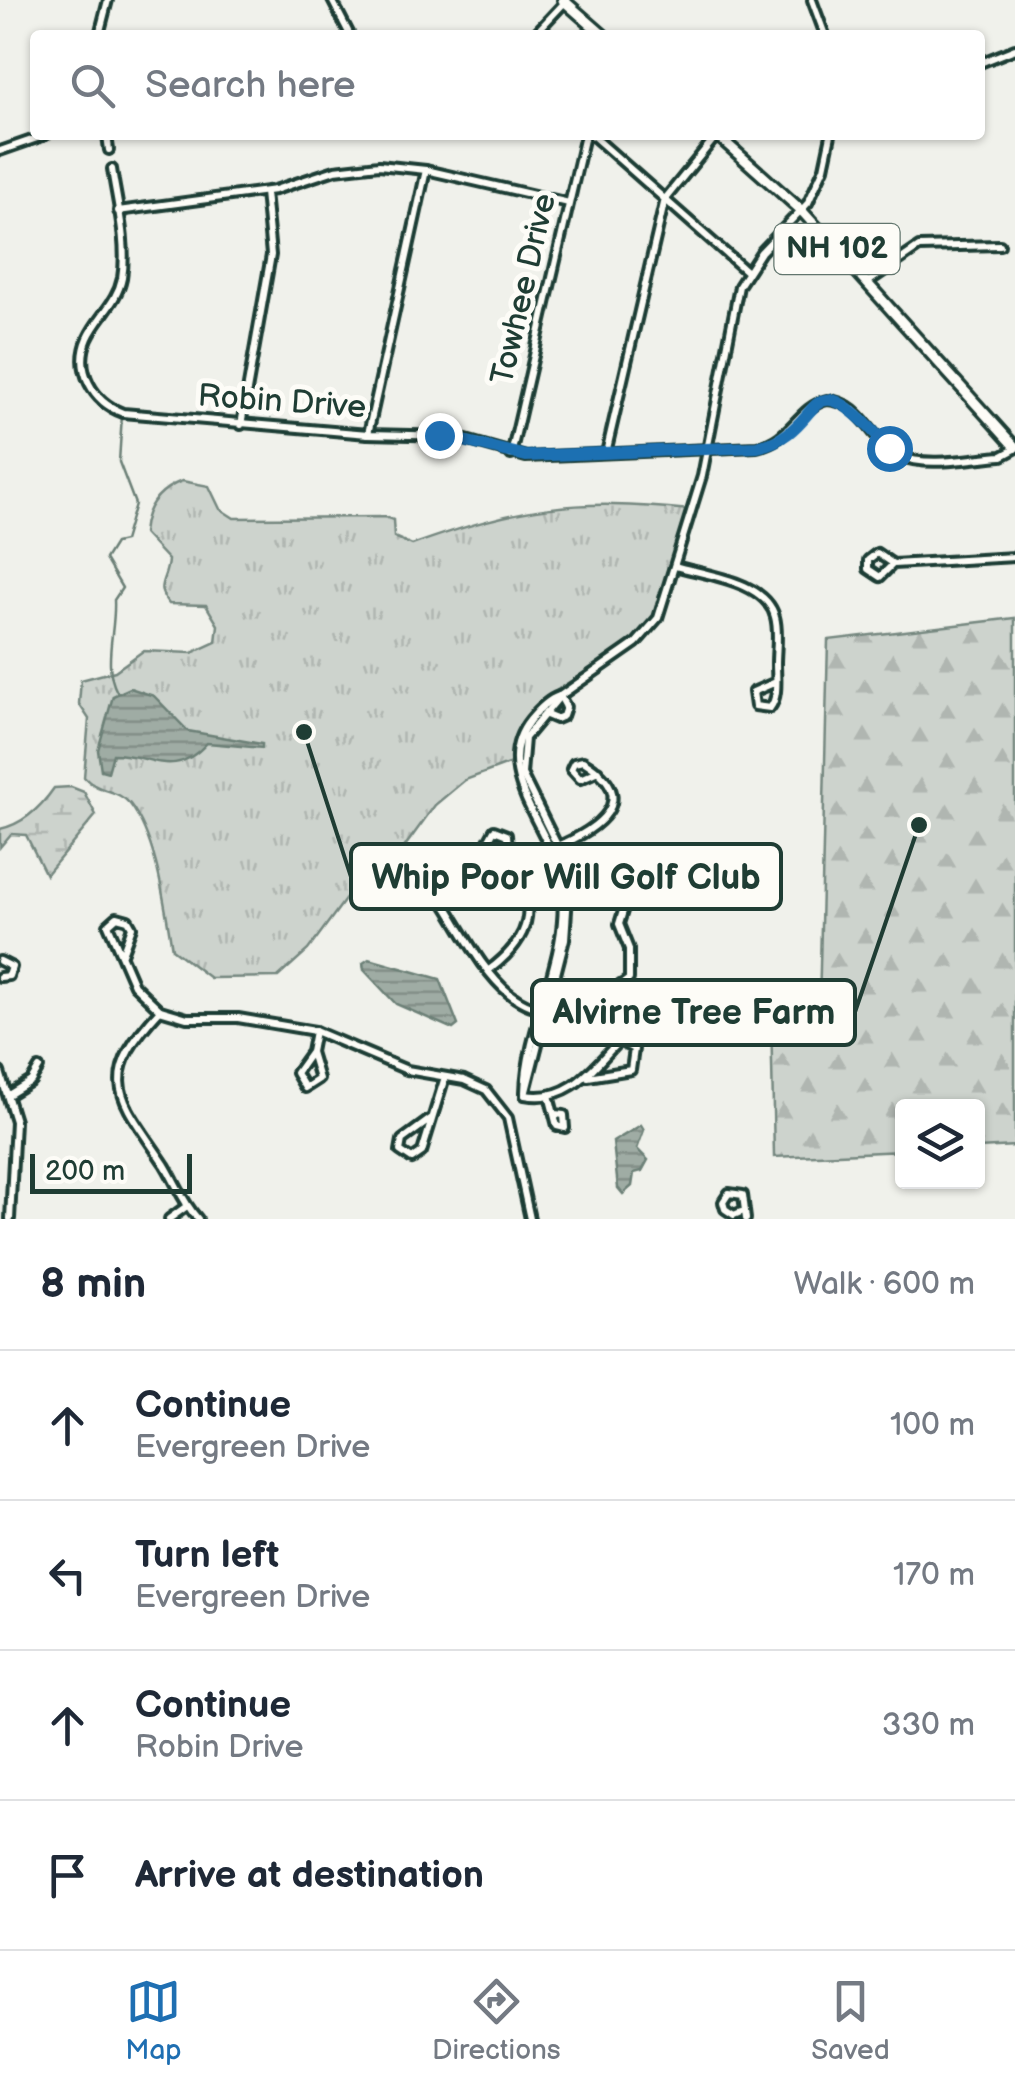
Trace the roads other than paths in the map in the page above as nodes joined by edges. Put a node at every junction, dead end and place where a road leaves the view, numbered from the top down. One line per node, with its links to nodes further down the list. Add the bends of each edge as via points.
1 (108, 0): 6 (street)
2 (332, 0): 7 (street)
3 (825, 0): 5 (street)
4 (564, 1): 8 (street); 9 (main road)
5 (813, 2): 10 (street)
6 (100, 30)
7 (347, 30)
8 (538, 30)
9 (596, 30)
10 (823, 30)
11 (1015, 50): 12 (street)
12 (985, 61)
13 (32, 140): 21 (street)
14 (108, 140): 20 (street)
15 (587, 140): 26 (street, Towhee Drive)
16 (594, 140): 25 (street)
17 (713, 140): 25 (street)
18 (723, 140): 27 (main road, NH 102)
19 (830, 140): 27 (street, via 820,182)
20 (109, 150)
21 (0, 151)
22 (112, 170): 28 (street, Robin Drive)
23 (426, 170): 24 (street, via 348,167); 26 (street); 33 (street)
24 (264, 192): 28 (street); 32 (street, via 271,255)
25 (664, 199): 30 (street); 36 (street)
26 (569, 203): 37 (street, Towhee Drive)
27 (800, 210): 30 (street); 31 (main road, NH 102)
28 (118, 211): 32 (street, Robin Drive, via 122,276 86,343 90,386 106,405 130,415)
29 (1000, 245): 31 (street, via 913,248)
30 (746, 271): 35 (street)
31 (868, 282): 34 (main road, NH 102)
32 (241, 424): 33 (street, Robin Drive)
33 (368, 434): 37 (street, Robin Drive, via 452,436)
34 (1015, 448): 35 (street, Robin Drive, via 995,457 905,458 851,406 827,400 811,406 774,443)
35 (706, 450): 36 (street, Robin Drive); 40 (street)
36 (606, 454): 37 (street, Robin Drive)
37 (511, 455)
38 (1015, 557): 39 (street)
39 (893, 564)
40 (675, 566): 41 (street, via 750,589 768,602 776,622); 42 (street, via 650,630)
41 (776, 682): 41 (street, via 772,706 755,706 756,689)
42 (560, 696): 43 (street); 43 (street, via 563,716 554,719)
43 (542, 711): 45 (street, via 528,730 520,765)
44 (598, 771): 45 (street, via 610,790 607,816 594,830)
45 (555, 848): 47 (street)
46 (509, 862): 46 (street, via 507,835 494,830 489,844); 51 (street, via 527,905 526,928 514,950)
47 (564, 883): 53 (street); 53 (street, via 615,876 630,882 618,924 632,973 622,985 569,1010)
48 (444, 901): 51 (street)
49 (122, 954): 49 (street, via 108,929 117,917 132,927); 54 (street, via 134,985)
50 (0, 961): 52 (street, via 10,962 12,970)
51 (488, 970): 53 (street, via 506,995)
52 (0, 977)
53 (546, 1008): 62 (street, via 525,1095)
54 (160, 1010): 55 (street); 67 (street, via 124,1058 121,1094)
55 (316, 1030): 56 (street); 59 (street, via 407,1070)
56 (311, 1052): 56 (street, via 296,1073 304,1088 319,1079)
57 (39, 1068): 61 (street, via 32,1081)
58 (0, 1072): 61 (street)
59 (445, 1077): 64 (street); 71 (street, via 479,1085 502,1106)
60 (588, 1078): 60 (street, via 617,1042 634,1049 631,1070); 62 (street)
61 (10, 1094): 66 (street, via 16,1137)
62 (549, 1096): 63 (street)
63 (554, 1114)
64 (432, 1118): 64 (street, via 420,1155 405,1157 402,1140)
65 (0, 1182): 66 (street)
66 (12, 1186): 68 (street)
67 (187, 1206): 69 (street); 70 (street)
68 (10, 1219)
69 (169, 1219)
70 (198, 1219)
71 (530, 1219)

